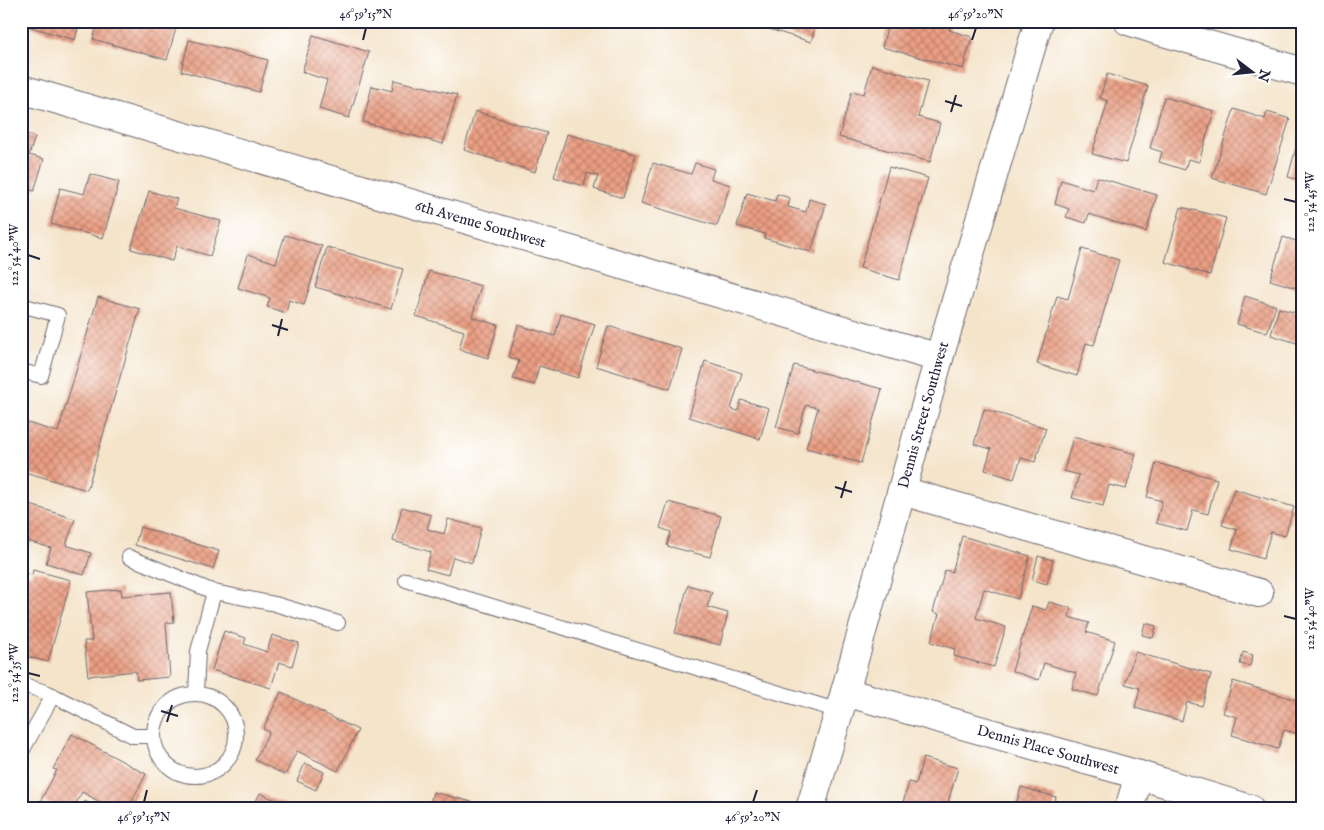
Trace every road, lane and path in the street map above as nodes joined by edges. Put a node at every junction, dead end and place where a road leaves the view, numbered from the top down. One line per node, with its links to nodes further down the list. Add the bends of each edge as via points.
1 (1039, 21): 6 (street, Dennis Street Southwest)
2 (1128, 21): 3 (street)
3 (1303, 72)
4 (21, 89): 6 (street, 6th Avenue Southwest)
5 (21, 304): 7 (lane, via 58,315 41,376)
6 (939, 358): 8 (street, Dennis Street Southwest)
7 (21, 371)
8 (902, 491): 12 (street); 17 (street, Dennis Street Southwest)
9 (129, 557): 11 (lane)
10 (406, 580): 17 (lane)
11 (214, 592): 13 (lane, via 275,604); 15 (lane, via 198,651)
12 (1259, 593)
13 (338, 623)
14 (21, 684): 16 (lane)
15 (196, 693): 18 (lane, via 171,701 161,711); 18 (lane, via 221,703 235,725 236,739 225,764 200,776 174,771 163,762)
16 (54, 695): 18 (lane, via 133,736); 19 (lane)
17 (842, 702): 20 (street, Dennis Place Southwest); 21 (street, Dennis Street Southwest)
18 (153, 736)
19 (21, 754)
20 (1139, 775): 22 (street); 23 (street, Dennis Place Southwest)
21 (810, 809)
22 (1129, 809)
23 (1250, 809)

